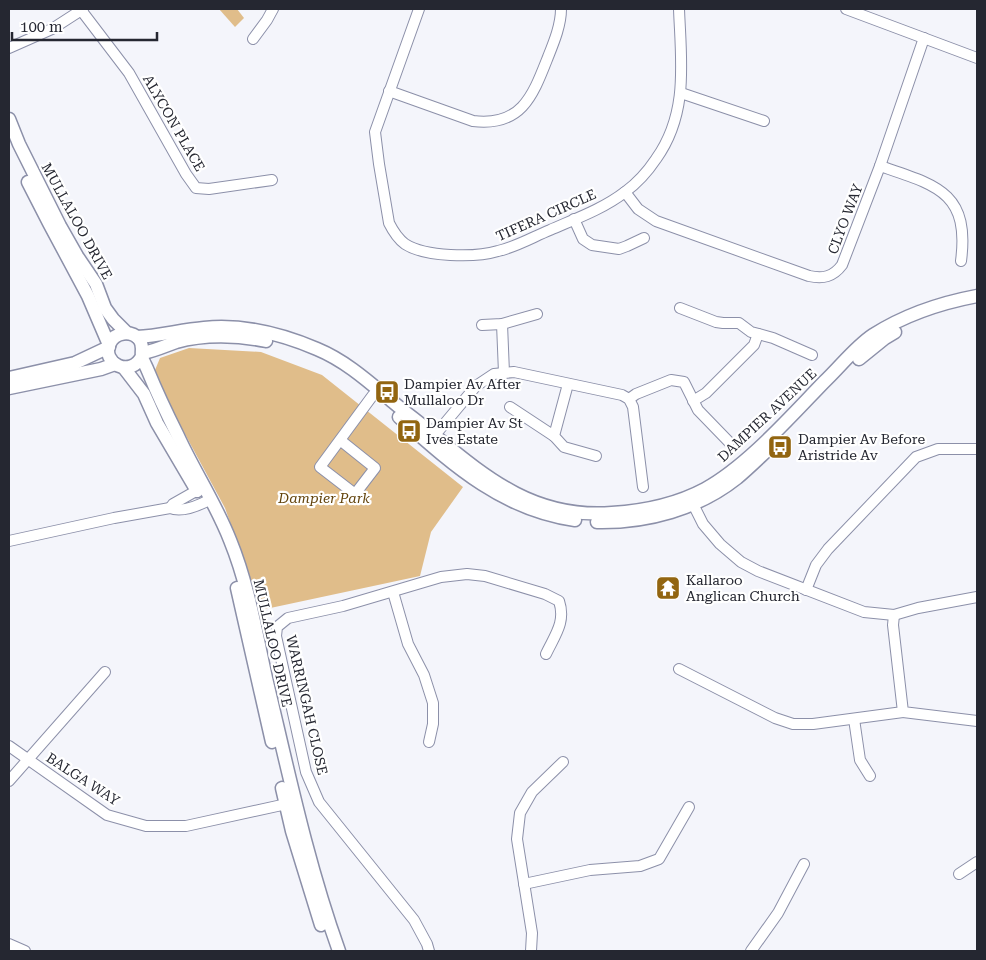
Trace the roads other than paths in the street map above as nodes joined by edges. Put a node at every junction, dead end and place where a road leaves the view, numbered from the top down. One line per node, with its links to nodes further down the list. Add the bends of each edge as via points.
1 (82, 9): 9 (street, via 52,29); 17 (street, ALYCON PLACE, via 129,73 196,188)
2 (273, 9): 8 (street)
3 (419, 9): 11 (street, TIFERA CIRCLE)
4 (561, 9): 11 (street, via 560,23 536,89 523,107 508,116 492,121 473,121)
5 (679, 9): 12 (street, TIFERA CIRCLE)
6 (846, 9): 7 (street)
7 (924, 38): 10 (street); 16 (street, CLYO WAY)
8 (254, 39)
9 (9, 48)
10 (977, 58)
11 (390, 91): 19 (street, TIFERA CIRCLE, via 377,125 376,139 389,223 405,244 439,253 485,254 510,247)
12 (681, 93): 14 (street); 18 (street, TIFERA CIRCLE, via 674,123 656,159)
13 (9, 119): 29 (main road, MULLALOO DRIVE, via 60,226 96,284 105,308)
14 (764, 121)
15 (9, 141): 30 (main road, MULLALOO DRIVE, via 88,296)
16 (880, 166): 18 (street, CLYO WAY, via 842,265 826,278 809,276 656,221 638,209); 21 (street, via 929,183 948,198 956,208 962,226)
17 (272, 180)
18 (625, 192): 19 (street, TIFERA CIRCLE)
19 (574, 219): 20 (street, via 583,239 592,245 619,248)
20 (644, 238)
21 (961, 261)
22 (977, 296): 50 (main road, DAMPIER AVENUE, via 916,312 871,336 768,439)
23 (977, 305): 50 (main road, DAMPIER AVENUE, via 931,316 884,338 736,478)
24 (680, 308): 28 (street, via 716,322 739,322)
25 (537, 314): 27 (street)
26 (482, 324): 27 (street)
27 (502, 324): 34 (street)
28 (758, 334): 32 (street); 40 (street, via 754,345 706,393)
29 (132, 335): 30 (main road, via 116,336); 31 (main road, via 142,346); 42 (main road, DAMPIER AVENUE, via 221,326 292,340 346,364)
30 (109, 346): 33 (main road, via 110,356); 35 (main road, via 75,363)
31 (142, 355): 33 (main road, via 135,365); 38 (main road, DAMPIER AVENUE, via 186,340 253,338 319,359); 49 (main road, MULLALOO DRIVE)
32 (812, 355)
33 (119, 366): 37 (main road); 49 (main road, MULLALOO DRIVE, via 144,394 157,423)
34 (504, 373): 36 (street, via 514,372); 42 (street, via 494,374 476,386)
35 (9, 378)
36 (568, 384): 39 (street); 43 (street)
37 (9, 388)
38 (373, 396): 44 (street); 50 (main road, DAMPIER AVENUE, via 465,473 527,509 563,519 617,522 662,515)
39 (628, 399): 40 (street, via 671,380 684,382); 48 (street, via 633,407)
40 (694, 400): 45 (street, via 698,410)
41 (510, 407): 43 (street)
42 (435, 436): 50 (main road, DAMPIER AVENUE, via 497,484 536,503 570,512 610,514)
43 (554, 436): 47 (street, via 564,447)
44 (340, 440): 44 (street, via 320,467 355,494 375,468)
45 (729, 442)
46 (977, 448): 54 (street, via 938,449 916,457 828,550 816,565)
47 (596, 456)
48 (643, 487)
49 (201, 488): 51 (main road, MULLALOO DRIVE); 52 (street)
50 (691, 500): 54 (street, via 703,524 740,562)
51 (207, 501): 52 (street, via 174,510); 70 (main road, MULLALOO DRIVE, via 230,540 251,609)
52 (170, 508): 53 (street)
53 (9, 541)
54 (806, 590): 57 (street, via 864,612)
55 (393, 592): 58 (street, WARRINGAH CLOSE, via 441,577 467,574 485,576 545,594 559,600 562,611 561,622); 64 (street, via 408,644 424,675 433,703); 80 (street, WARRINGAH CLOSE, via 288,618 277,627 276,636 306,772 319,802 414,920)
56 (977, 597): 57 (street)
57 (894, 615): 61 (street)
58 (546, 654)
59 (679, 668): 62 (street, via 775,718 793,724)
60 (105, 672): 66 (street)
61 (903, 712): 62 (street); 63 (street)
62 (854, 719): 68 (street, via 860,760)
63 (977, 721)
64 (429, 742)
65 (9, 746): 66 (street, BALGA WAY)
66 (27, 759): 69 (street); 70 (street, BALGA WAY, via 107,815 146,826 186,826)
67 (563, 762): 75 (street, via 532,792 520,813 518,839)
68 (870, 776)
69 (9, 781)
70 (290, 803): 78 (main road, MULLALOO DRIVE, via 306,880); 79 (main road, MULLALOO DRIVE)
71 (689, 807): 75 (street, via 659,859 640,866 590,870)
72 (977, 862): 74 (street)
73 (804, 864): 82 (street, via 778,913)
74 (959, 874)
75 (524, 884): 81 (street, via 532,933)
76 (9, 944): 77 (street)
77 (25, 951)
78 (330, 951)
79 (339, 951)
80 (429, 951)
81 (531, 951)
82 (751, 951)

